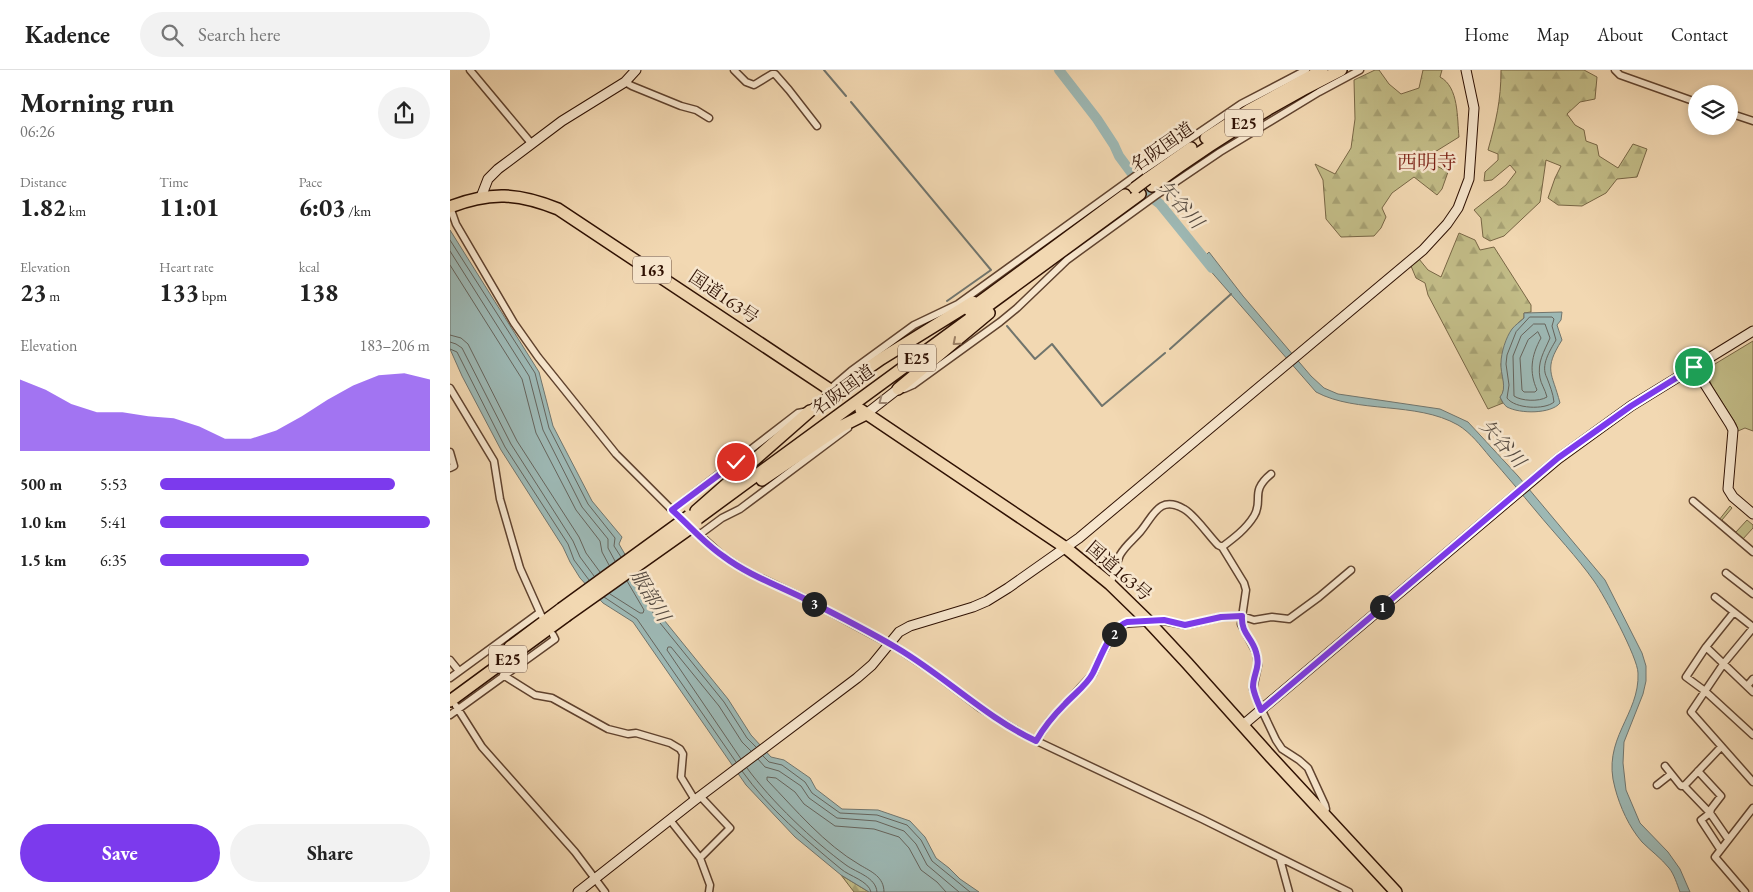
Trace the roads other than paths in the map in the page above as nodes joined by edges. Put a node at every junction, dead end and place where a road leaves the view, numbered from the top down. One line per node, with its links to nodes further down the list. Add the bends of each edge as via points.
1 (470, 70): 16 (street)
2 (636, 70): 10 (street)
3 (734, 70): 15 (street, via 754,85 775,74)
4 (1306, 70): 17 (street, via 1241,104)
5 (1322, 70): 17 (highway, 名阪国道 / E25, via 1232,121)
6 (1341, 70): 17 (highway, 名阪国道 / E25, via 1291,96)
7 (1360, 70): 17 (street, via 1220,152)
8 (1466, 70): 37 (street, via 1474,108 1469,180 1458,208 1447,224 1423,250)
9 (1614, 70): 11 (street)
10 (625, 82): 13 (street); 16 (street)
11 (1688, 99)
12 (1738, 116): 14 (street)
13 (709, 118)
14 (1753, 121)
15 (817, 126)
16 (531, 144): 18 (street, via 488,179)
17 (1143, 186): 20 (highway, 名阪国道 / E25); 21 (highway, 名阪国道 / E25); 25 (street, via 1017,308 979,332 958,354 912,385); 26 (street, via 958,304 914,325 851,371)
18 (481, 197): 19 (highway, 国道163号 / 163); 26 (highway, 国道163号 / 163, via 520,196 558,209)
19 (450, 207): 33 (street, via 514,323 538,358 616,454)
20 (1057, 245): 26 (highway); 35 (highway, 名阪国道 / E25)
21 (1045, 264): 25 (highway, one-way to 25); 35 (highway, 名阪国道 / E25)
22 (1753, 331): 23 (street)
23 (1694, 367): 34 (street, via 1733,430 1728,488 1733,497); 63 (street, via 1582,440)
24 (450, 388): 54 (street, via 494,462 500,499 520,568 540,614)
25 (898, 389): 28 (street, one-way to 28)
26 (834, 392): 27 (street)
27 (810, 410): 33 (street, via 798,413); 35 (highway)
28 (863, 412): 35 (highway); 37 (highway, 国道163号)
29 (450, 452): 30 (street, via 454,466)
30 (450, 468)
31 (1271, 474): 36 (street, via 1257,492 1255,515)
32 (1693, 501): 38 (street)
33 (672, 510): 35 (street)
34 (1753, 514)
35 (695, 521): 45 (highway, 名阪国道 / E25, bridge); 50 (street, via 722,556)
36 (1222, 547): 41 (street, via 1185,509 1163,505 1121,554); 46 (street, via 1244,583)
37 (1066, 548): 41 (highway, 国道163号); 50 (street, via 987,601 910,626)
38 (1753, 552)
39 (1352, 570): 46 (street, via 1289,619 1254,620)
40 (1726, 572): 42 (street)
41 (1110, 584): 47 (highway, 国道163号)
42 (1753, 594)
43 (1715, 597): 44 (street)
44 (1734, 612): 48 (street); 51 (street)
45 (563, 613): 60 (highway, 名阪国道 / E25); 62 (highway, 名阪国道 / E25)
46 (1242, 616): 47 (street, via 1185,625 1172,621); 63 (street, via 1243,630 1256,652 1258,665 1253,689)
47 (1148, 621): 65 (highway, 国道163号); 67 (street, via 1122,624 1093,674 1050,720)
48 (1753, 627): 53 (street)
49 (553, 635): 55 (street, via 555,638)
50 (888, 644): 67 (street, via 930,670 980,708); 75 (street, via 864,672)
51 (1706, 647): 53 (street); 59 (street, via 1686,677)
52 (450, 660): 54 (street)
53 (1724, 664): 58 (street); 59 (street)
54 (459, 672): 56 (street)
55 (503, 675): 62 (street); 75 (street, via 536,695 552,698 608,729 636,733 680,749 683,754 681,777)
56 (450, 678)
57 (1753, 679): 58 (street)
58 (1747, 686): 61 (street)
59 (1705, 691): 66 (street); 68 (street, via 1691,712)
60 (450, 692)
61 (1753, 692)
62 (454, 706): 64 (street); 84 (street, via 482,747)
63 (1261, 710): 65 (street); 78 (street, via 1282,749 1308,768 1325,805)
64 (450, 715)
65 (1243, 725): 78 (highway, 国道163号)
66 (1753, 735)
67 (1036, 741): 83 (street)
68 (1720, 746): 70 (street); 72 (street)
69 (1665, 766): 71 (street)
70 (1698, 771): 74 (street); 77 (street, via 1721,796)
71 (1671, 774): 73 (street); 74 (street, via 1681,786)
72 (1753, 782)
73 (1657, 785)
74 (1685, 786): 77 (street)
75 (698, 798): 79 (street); 82 (street, via 730,828)
76 (1753, 808): 80 (street)
77 (1710, 813): 80 (street); 81 (street, via 1701,820)
78 (1324, 814): 90 (highway, 国道163号)
79 (670, 820): 82 (street); 84 (street)
80 (1728, 839): 81 (street)
81 (1720, 849): 91 (street, via 1715,857)
82 (700, 858): 87 (street, via 710,885)
83 (1280, 859): 88 (street); 89 (street)
84 (595, 878): 85 (street); 86 (street)
85 (578, 892)
86 (605, 892)
87 (709, 892)
88 (1289, 892)
89 (1350, 892)
90 (1396, 892)
91 (1745, 892)

